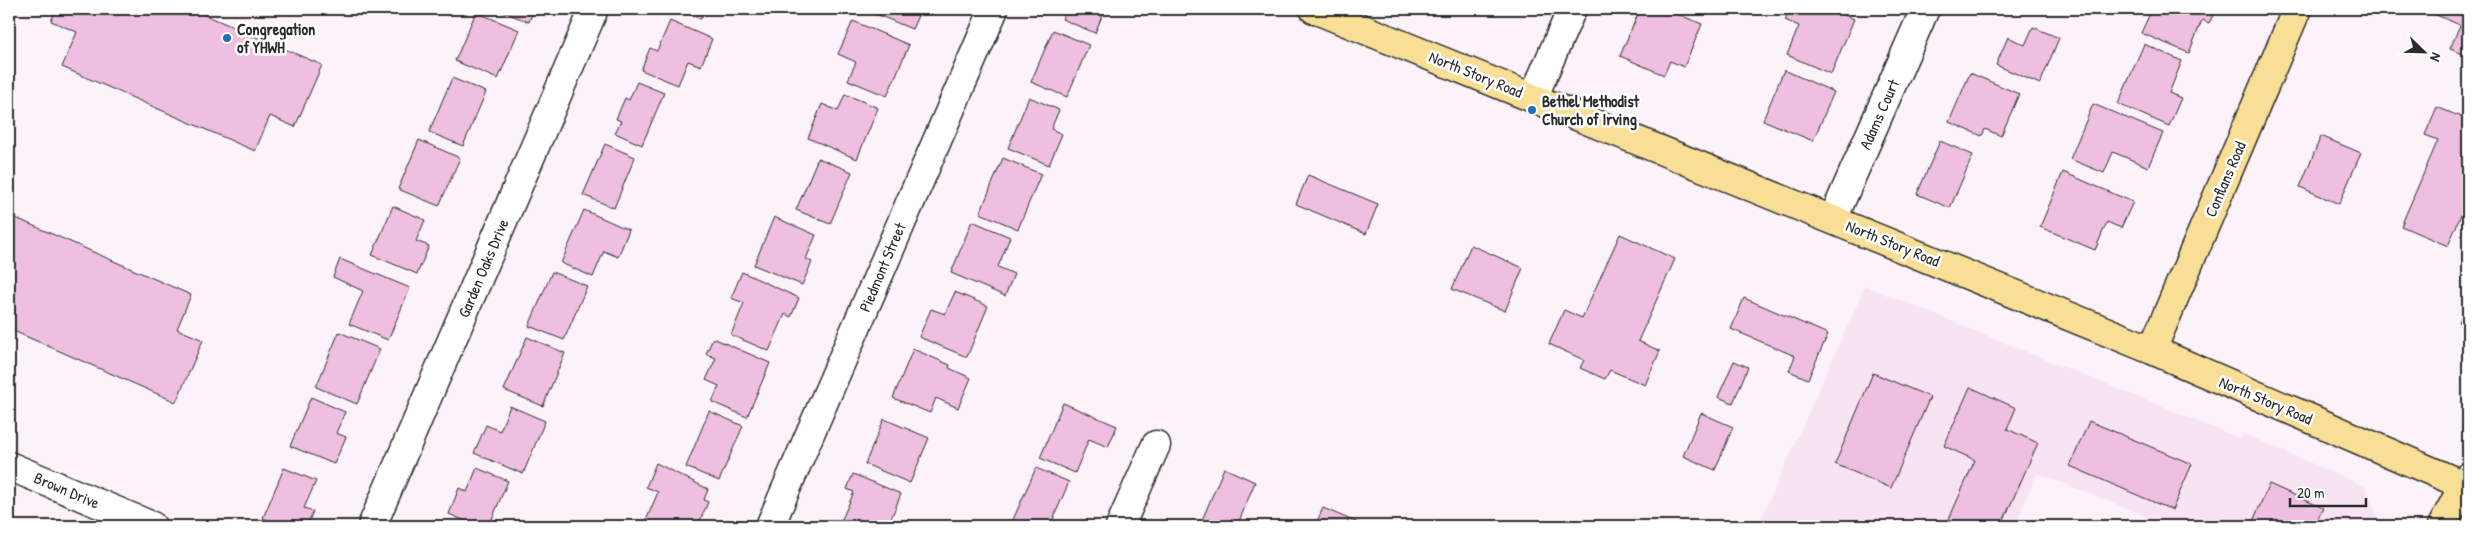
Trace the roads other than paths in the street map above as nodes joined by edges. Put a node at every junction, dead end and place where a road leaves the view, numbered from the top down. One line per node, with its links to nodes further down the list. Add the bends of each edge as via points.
1 (594, 9): 14 (street, Garden Oaks Drive)
2 (994, 9): 15 (street, Piedmont Street)
3 (1314, 9): 7 (main road, North Story Road)
4 (1572, 9): 7 (street)
5 (1925, 9): 8 (street, Adams Court)
6 (2297, 9): 9 (main road, Conflans Road)
7 (1534, 98): 8 (main road, North Story Road)
8 (1833, 219): 9 (main road, North Story Road)
9 (2152, 350): 12 (main road, North Story Road)
10 (1156, 445): 16 (street)
11 (9, 466): 13 (street, Brown Drive)
12 (2467, 483): 17 (main road)
13 (152, 526)
14 (372, 526)
15 (770, 526)
16 (1120, 526)
17 (2442, 526)

